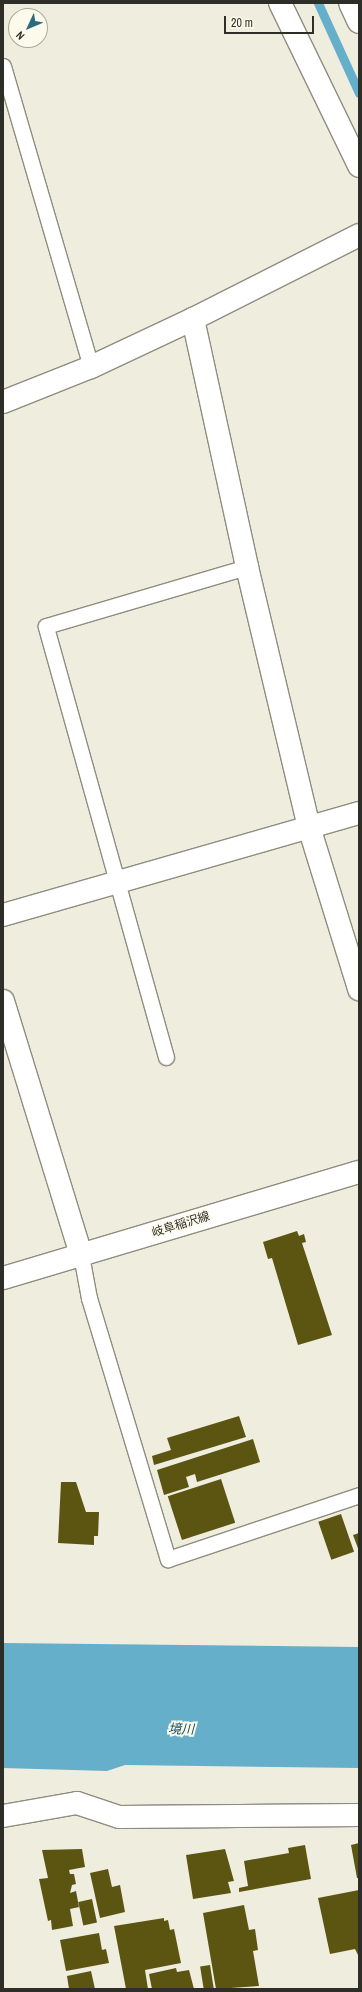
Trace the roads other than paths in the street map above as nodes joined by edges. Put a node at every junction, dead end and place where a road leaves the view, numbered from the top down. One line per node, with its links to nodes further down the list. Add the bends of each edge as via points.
1 (280, 3): 5 (street)
2 (350, 3): 3 (street)
3 (359, 22)
4 (3, 66): 8 (lane)
5 (359, 166)
6 (359, 235): 7 (street)
7 (193, 319): 8 (street); 10 (street)
8 (91, 367): 9 (street)
9 (3, 402)
10 (247, 567): 12 (street); 13 (lane, via 46,626)
11 (359, 813): 12 (street)
12 (310, 827): 13 (street); 15 (street)
13 (116, 882): 14 (street); 17 (lane)
14 (3, 915)
15 (359, 989)
16 (3, 1001): 19 (street)
17 (166, 1057)
18 (359, 1172): 19 (street, 岐阜稲沢線)
19 (81, 1254): 20 (street, 岐阜稲沢線); 21 (lane, via 89,1298 168,1559)
20 (3, 1278)
21 (359, 1495)
22 (359, 1815): 23 (street, via 119,1817 77,1803)
23 (3, 1816)

